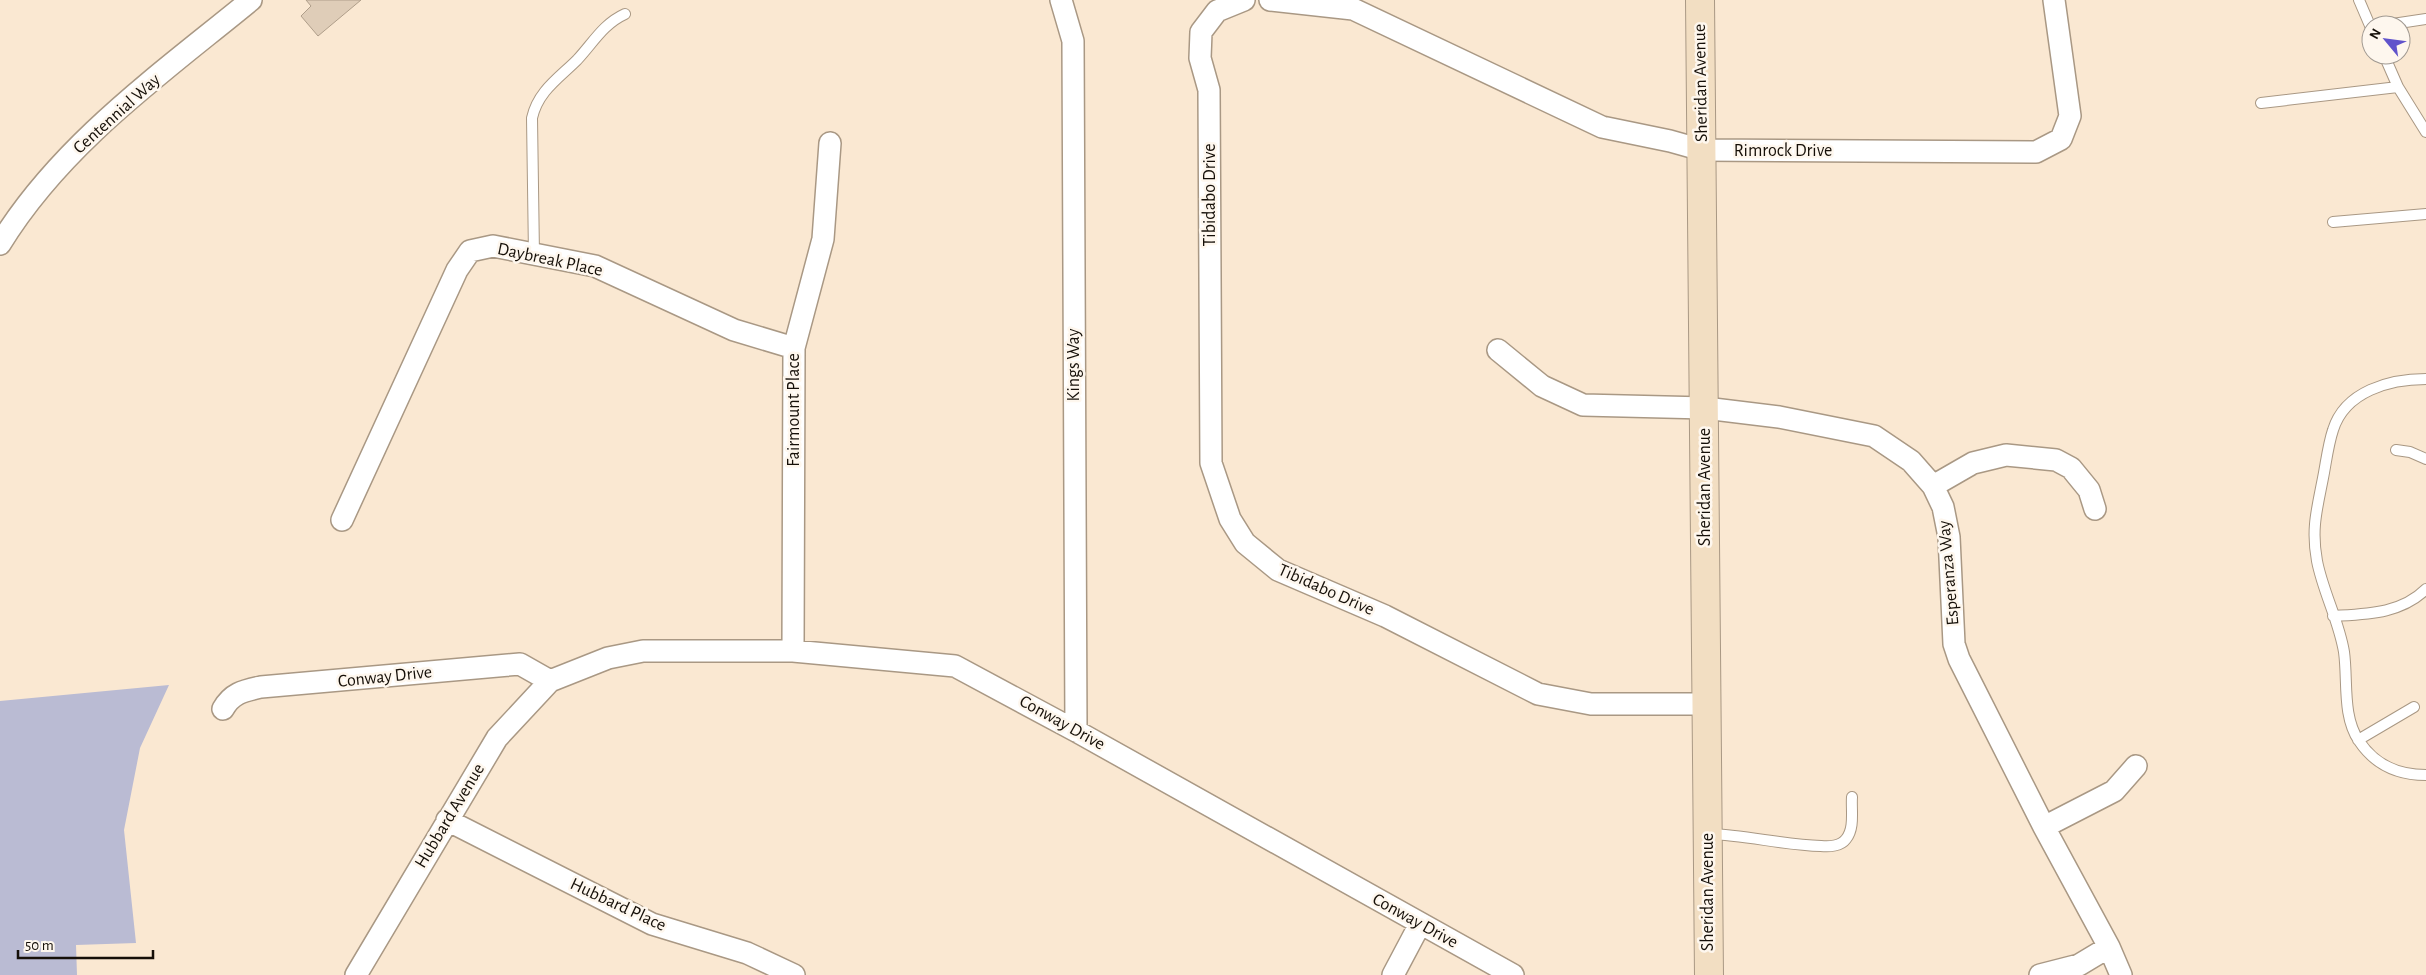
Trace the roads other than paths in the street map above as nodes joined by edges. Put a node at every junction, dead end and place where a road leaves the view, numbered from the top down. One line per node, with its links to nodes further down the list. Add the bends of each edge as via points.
1 (251, 0): 20 (street, Centennial Way, via 103,123 50,177)
2 (1061, 0): 38 (street, Kings Way, via 1072,41)
3 (1244, 0): 35 (street, Tibidabo Drive, via 1217,11 1201,32 1200,58 1209,90 1211,463 1230,519 1245,543 1278,570 1385,616 1538,694 1591,704)
4 (1270, 0): 17 (street, Rimrock Drive, via 1353,9 1602,127 1670,140)
5 (1700, 0): 17 (street, Sheridan Avenue)
6 (2054, 0): 17 (street, Rimrock Drive, via 2070,116 2061,140 2036,152)
7 (2359, 0): 9 (lane)
8 (625, 14): 21 (lane, via 603,29 548,87 534,108)
9 (2366, 15)
10 (2426, 19): 11 (lane)
11 (2411, 21)
12 (2388, 65): 13 (lane)
13 (2398, 87): 14 (lane); 15 (lane)
14 (2261, 103)
15 (2426, 132)
16 (830, 143): 22 (street, Fairmount Place, via 823,238)
17 (1702, 150): 25 (street, Sheridan Avenue)
18 (2426, 214): 19 (lane)
19 (2333, 222)
20 (0, 244)
21 (534, 255): 22 (street, Daybreak Place, via 595,266 734,330); 30 (street, Daybreak Place, via 493,246 470,251 457,270)
22 (794, 348): 33 (street, Fairmount Place)
23 (1498, 350): 25 (street, Esperanza Way, via 1542,386 1583,405)
24 (2426, 380): 32 (lane, via 2406,379 2386,384 2356,398 2342,412 2333,429 2313,526 2318,561)
25 (1705, 408): 28 (street, Esperanza Way, via 1779,416 1874,436 1911,461); 35 (street, Sheridan Avenue)
26 (2396, 450): 27 (lane)
27 (2426, 459)
28 (1933, 486): 29 (street, via 1973,463 2006,455 2056,460 2071,468 2089,490); 44 (street, Esperanza Way, via 1943,508 1949,537 1954,644)
29 (2095, 509)
30 (342, 520)
31 (2426, 590): 32 (lane, via 2386,612)
32 (2333, 616): 39 (lane, via 2344,650 2350,722)
33 (793, 651): 34 (street, Conway Drive, via 643,651 608,658); 38 (street, Conway Drive, via 955,666)
34 (558, 679): 37 (street, Conway Drive, via 520,664 261,687 238,692 229,698); 43 (street, Hubbard Avenue, via 497,738)
35 (1706, 704): 45 (street, Sheridan Avenue)
36 (2414, 707): 39 (lane)
37 (223, 709)
38 (1076, 730): 46 (street, Conway Drive)
39 (2358, 740): 41 (lane, via 2374,760 2405,775)
40 (2136, 766): 44 (street, via 2114,791)
41 (2426, 775)
42 (1852, 797): 45 (lane, via 1852,829 1839,844 1822,846)
43 (447, 820): 48 (street, Hubbard Avenue); 49 (street, Hubbard Place, via 652,924 747,953)
44 (2044, 827): 47 (street, Esperanza Way)
45 (1708, 834): 52 (street, Sheridan Avenue)
46 (1420, 924): 50 (street); 51 (street, Conway Drive)
47 (2109, 947): 53 (street, via 2079,966); 54 (street, Esperanza Way)
48 (356, 975)
49 (794, 975)
50 (1393, 975)
51 (1513, 975)
52 (1708, 975)
53 (2040, 975)
54 (2121, 975)

